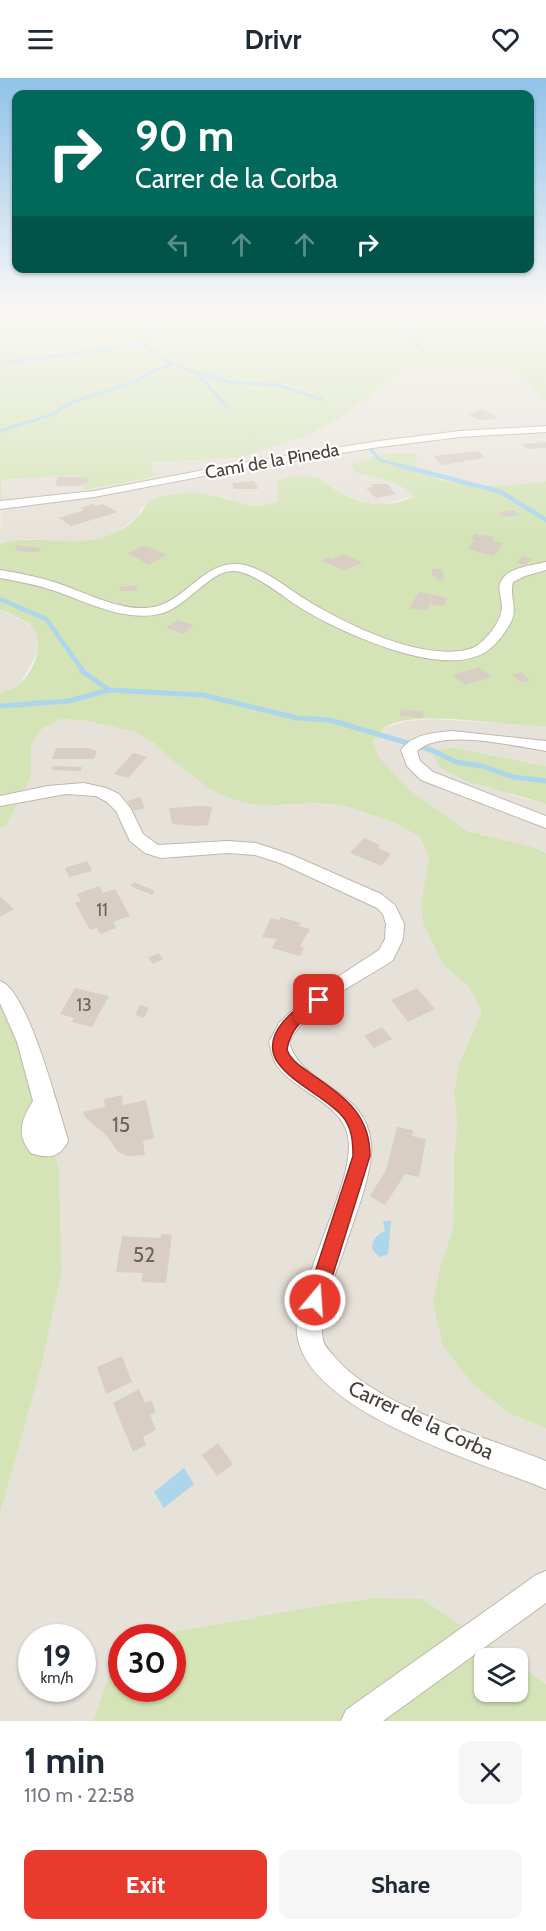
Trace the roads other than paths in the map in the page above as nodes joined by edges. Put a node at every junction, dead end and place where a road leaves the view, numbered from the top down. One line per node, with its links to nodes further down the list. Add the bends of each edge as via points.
1 (546, 429): 2 (street, Camí de la Pineda, via 460,434 347,449 94,494)
2 (0, 505)
3 (546, 566): 4 (street, via 512,577 505,588 507,611 491,640 475,652 454,655 417,651 350,627 237,567 217,570 179,602 147,611 128,610)
4 (0, 574)
5 (546, 746): 7 (street, via 446,735 417,741 409,750 413,763 427,776)
6 (0, 801): 10 (street, Carrer de la Corba, via 69,789 97,790 119,802 135,837 150,849 161,852 228,847 269,852 375,898 390,910 397,934 386,955 303,1011 279,1042 283,1059 338,1101 350,1114 362,1139 362,1156 353,1187 310,1316 313,1350 338,1380 362,1395 463,1443)
7 (546, 822)
8 (0, 988): 9 (street, via 11,1002)
9 (44, 1103)
10 (546, 1475)
11 (546, 1585): 12 (street)
12 (357, 1721)

